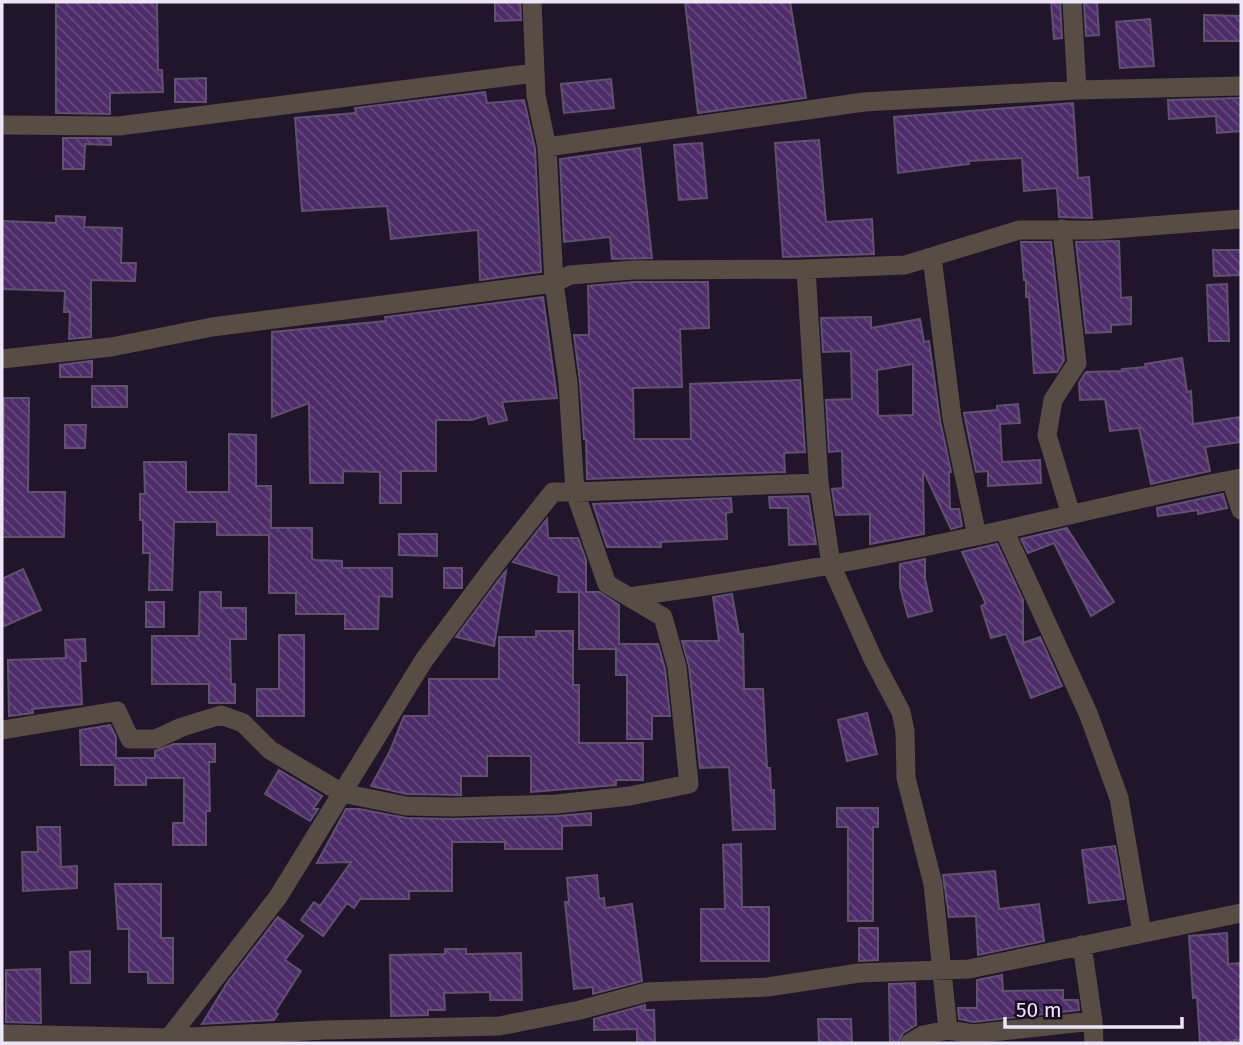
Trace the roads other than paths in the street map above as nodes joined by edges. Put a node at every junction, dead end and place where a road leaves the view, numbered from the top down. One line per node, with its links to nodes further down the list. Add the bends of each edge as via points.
1 (532, 2): 3 (street)
2 (1072, 2): 5 (street)
3 (535, 74): 6 (street, via 119,126); 7 (street)
4 (1241, 86): 5 (street)
5 (1077, 90): 7 (street, via 864,102)
6 (2, 125)
7 (547, 147): 12 (street)
8 (1241, 219): 9 (street)
9 (1062, 229): 10 (street, via 1019,230); 18 (street, via 1077,363 1053,400 1047,435)
10 (932, 257): 11 (street, via 905,265); 20 (street, via 952,418)
11 (806, 269): 12 (street, via 632,270 570,275); 15 (street)
12 (554, 283): 13 (street); 16 (street, via 568,383)
13 (2, 359)
14 (1236, 479): 17 (street); 18 (street)
15 (819, 484): 16 (street); 21 (street)
16 (575, 492): 22 (street, via 607,584); 24 (street, via 553,492 494,566 425,660)
17 (1241, 510)
18 (1071, 515): 19 (street)
19 (1004, 530): 20 (street); 26 (street, via 1088,712 1119,798)
20 (977, 536): 21 (street)
21 (831, 565): 22 (street); 28 (street, via 901,712 906,778 933,884)
22 (629, 597): 24 (street, via 663,617 677,667 689,784 557,804 453,807 406,806)
23 (2, 730): 24 (street, via 117,711 130,739 156,739 221,715 243,723 270,750)
24 (342, 793): 32 (street, via 278,897)
25 (1241, 913): 26 (street)
26 (1142, 933): 27 (street)
27 (1082, 945): 28 (street, via 969,969); 29 (street)
28 (943, 969): 30 (street); 32 (street, via 859,972 768,987 647,992 499,1026 326,1030)
29 (1093, 1021): 30 (street, via 973,1034); 34 (street)
30 (948, 1030): 33 (street)
31 (2, 1034): 32 (street)
32 (167, 1041)
33 (910, 1043)
34 (1094, 1043)

